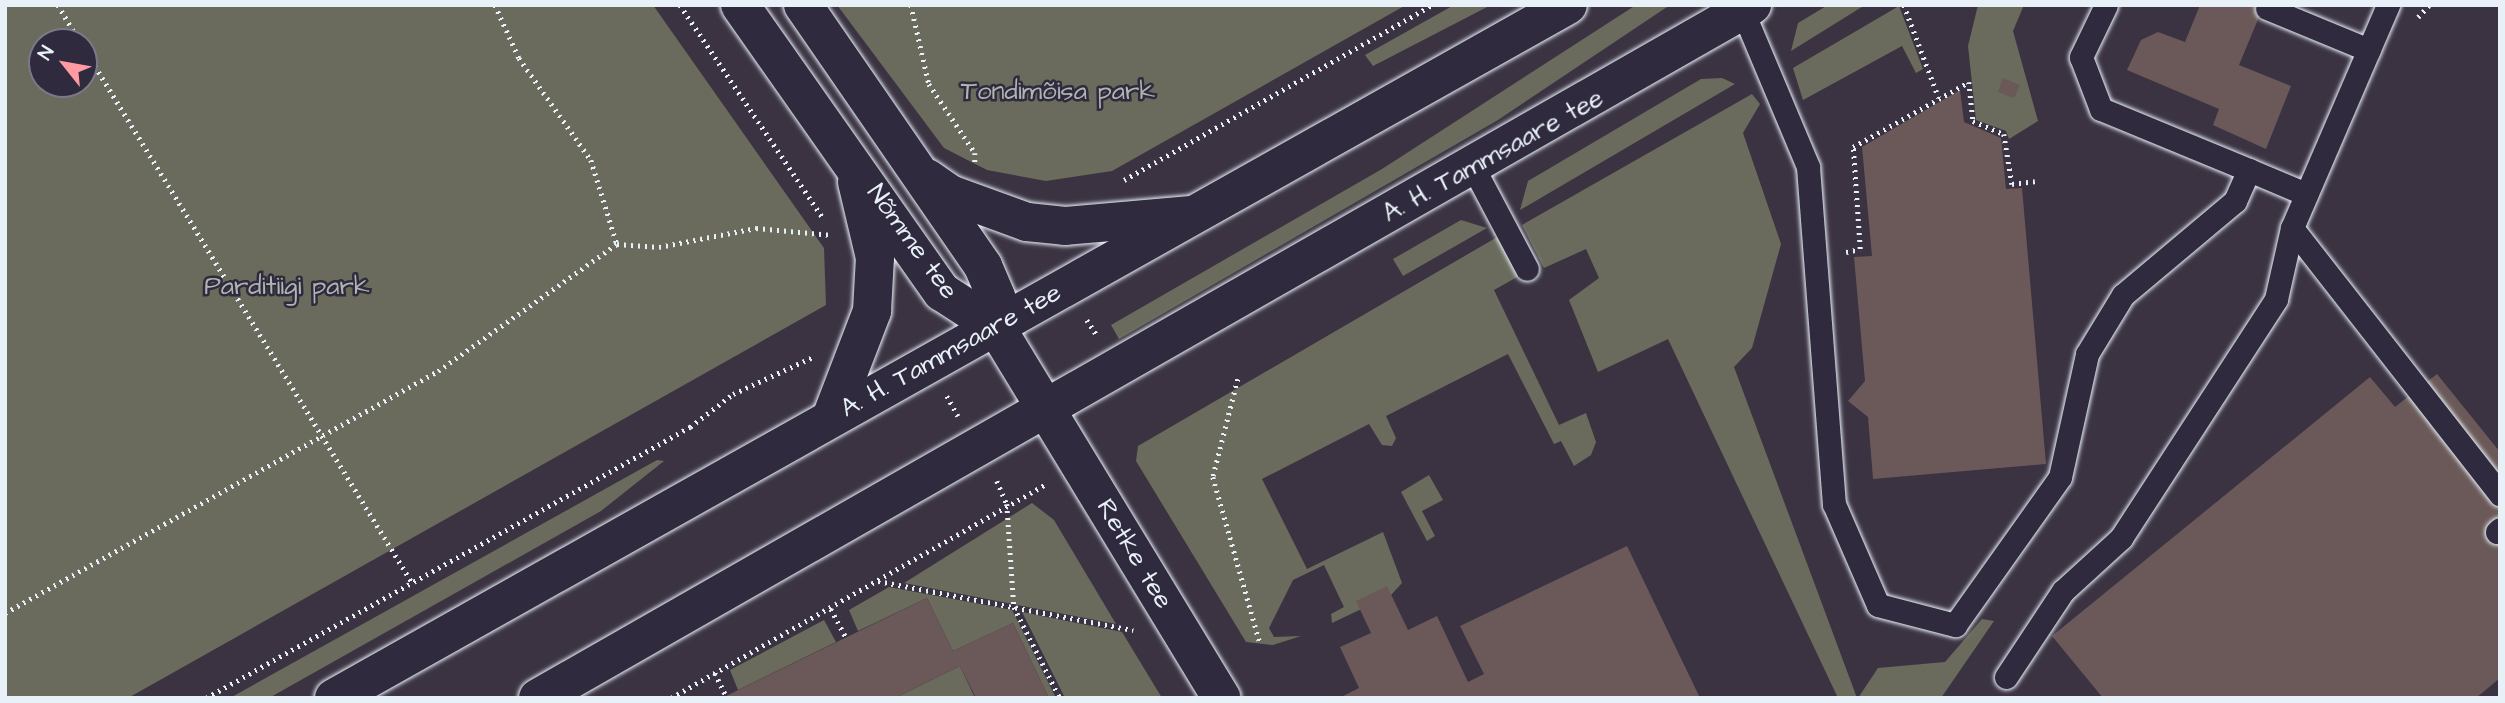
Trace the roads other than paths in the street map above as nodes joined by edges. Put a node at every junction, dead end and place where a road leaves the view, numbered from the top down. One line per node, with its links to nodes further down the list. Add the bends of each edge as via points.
1 (740, 5): 9 (main road, Nõmme tee)
2 (803, 5): 11 (main road, Nõmme tee)
3 (1568, 5): 14 (main road, A. H. Tammsaare tee)
4 (2106, 5): 12 (lane, via 2081,57 2101,109)
5 (2388, 5): 8 (lane)
6 (1748, 7): 10 (main road, A. H. Tammsaare tee); 12 (lane, via 1808,167 1834,503 1878,605 1955,625 2060,477 2087,354 2123,295 2235,201)
7 (2267, 8): 8 (lane)
8 (2369, 50): 13 (lane)
9 (852, 159): 17 (main road, Nõmme tee, via 942,292); 19 (main road, via 875,258 872,311)
10 (1473, 167): 16 (lane); 18 (main road, A. H. Tammsaare tee)
11 (914, 168): 14 (main road, via 950,194 1027,222 1065,226); 17 (main road, Nõmme tee, via 984,266 996,297)
12 (2249, 170): 13 (lane)
13 (2306, 194): 15 (lane)
14 (1190, 215): 17 (main road, A. H. Tammsaare tee)
15 (2292, 228): 20 (lane); 21 (lane, via 2276,299 2121,538 2063,591)
16 (1527, 269)
17 (996, 327): 18 (main road, Retke tee); 19 (main road, A. H. Tammsaare tee)
18 (1046, 410): 23 (main road, A. H. Tammsaare tee); 24 (main road, Retke tee)
19 (831, 418): 22 (main road, A. H. Tammsaare tee)
20 (2500, 494)
21 (2006, 677)
22 (334, 698)
23 (538, 698)
24 (1222, 698)

